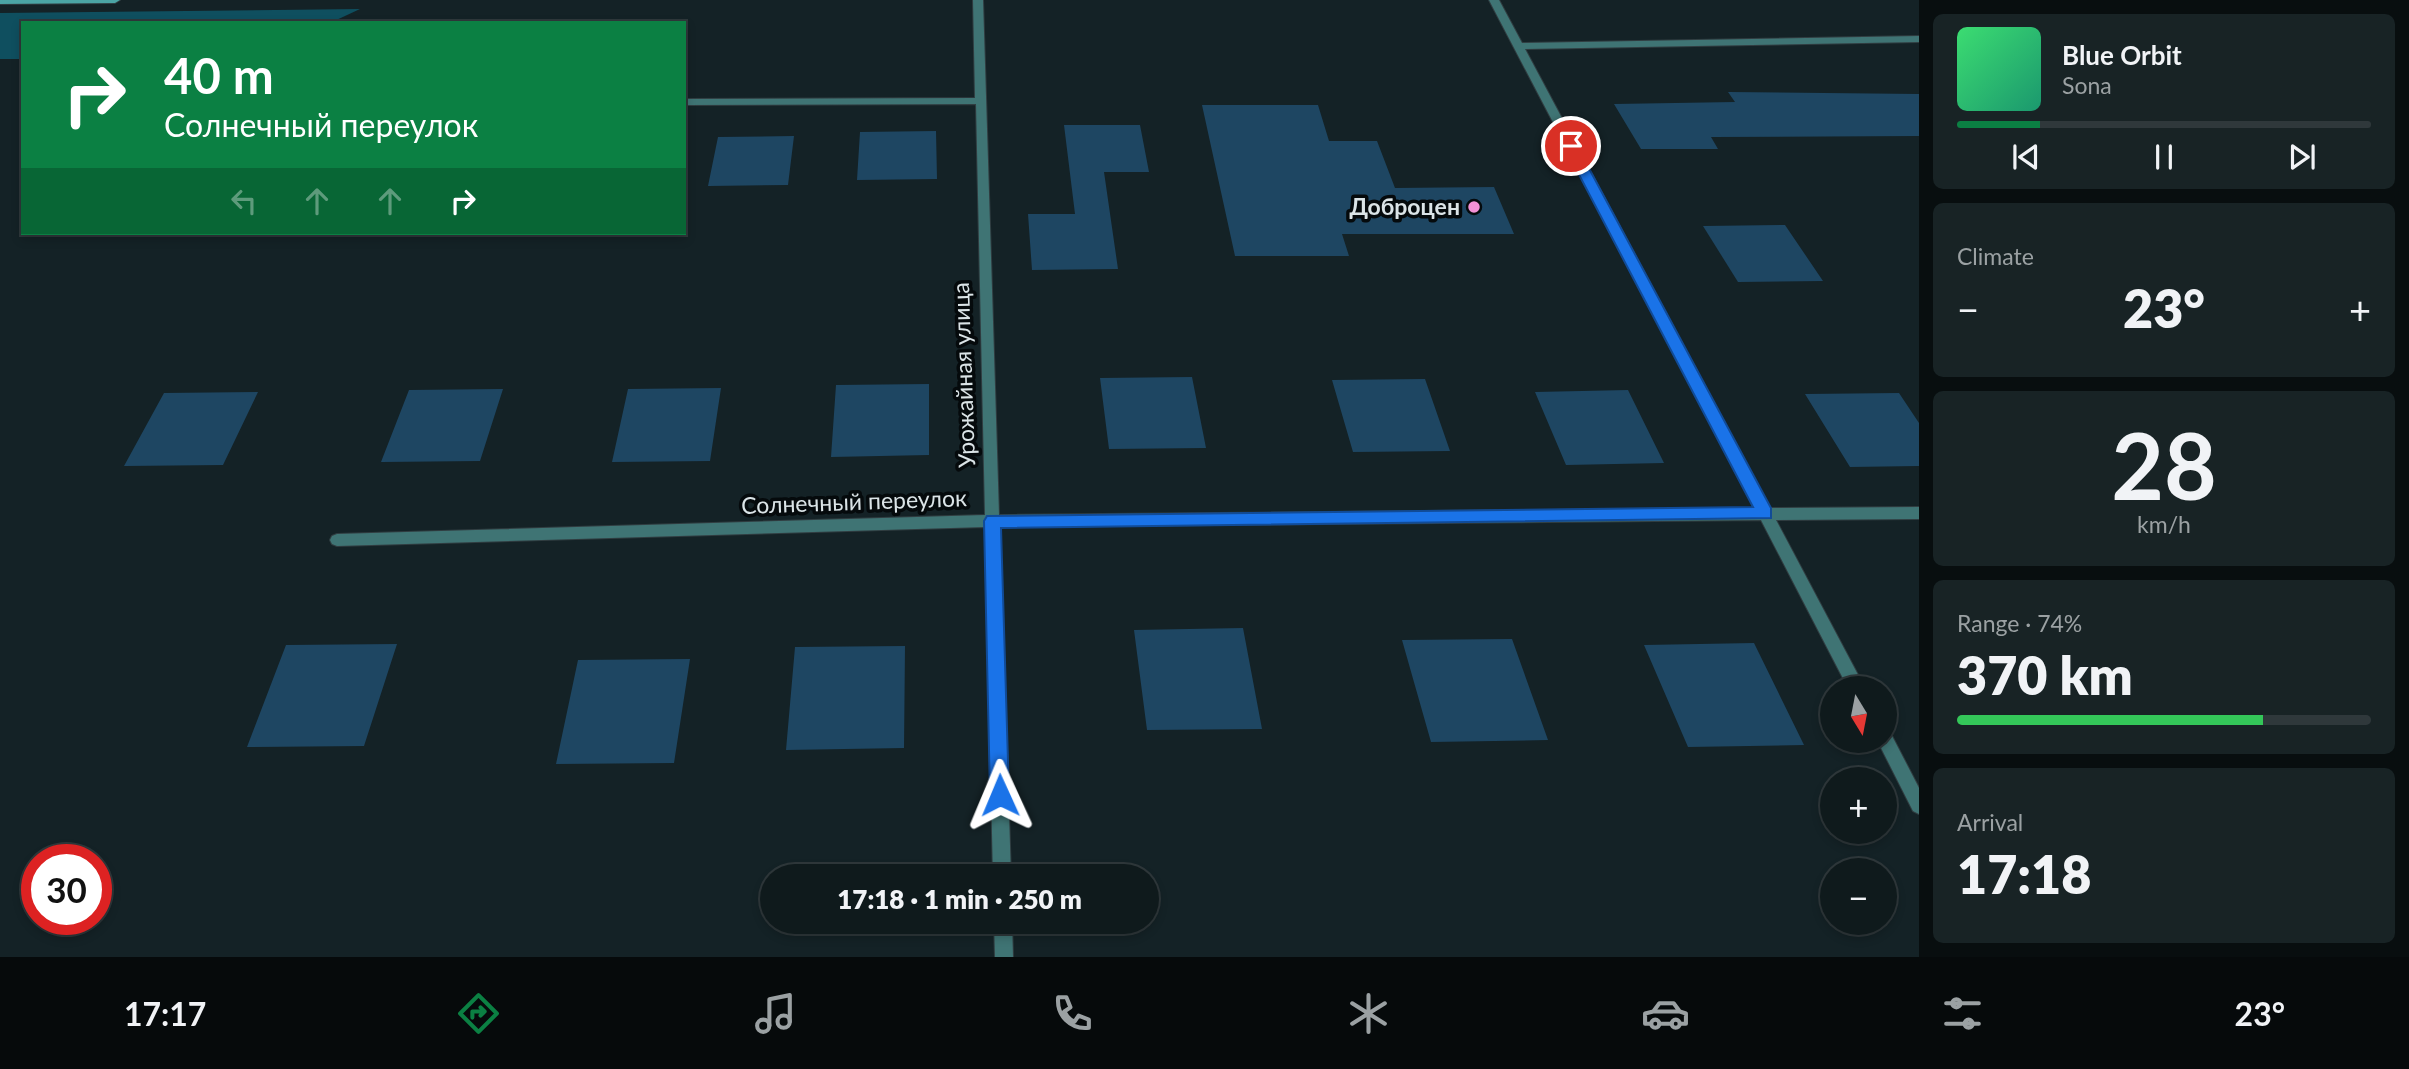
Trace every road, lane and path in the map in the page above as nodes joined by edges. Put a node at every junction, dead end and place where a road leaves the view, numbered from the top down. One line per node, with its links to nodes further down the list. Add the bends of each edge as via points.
1 (115, 0): 4 (main road)
2 (978, 0): 7 (street, Урожайная улица)
3 (1494, 0): 6 (street)
4 (0, 1)
5 (1919, 39): 6 (street)
6 (1518, 46): 9 (street)
7 (981, 101): 8 (street); 11 (street, Урожайная улица)
8 (686, 102)
9 (1765, 513): 10 (street, Солнечный переулок); 11 (street, Солнечный переулок); 13 (street)
10 (1919, 513)
11 (992, 521): 12 (street, Солнечный переулок); 16 (street, Урожайная улица)
12 (337, 540)
13 (1851, 676)
14 (1892, 753): 15 (street)
15 (1919, 805)
16 (1002, 864)
17 (1003, 934): 18 (street)
18 (1004, 957)

